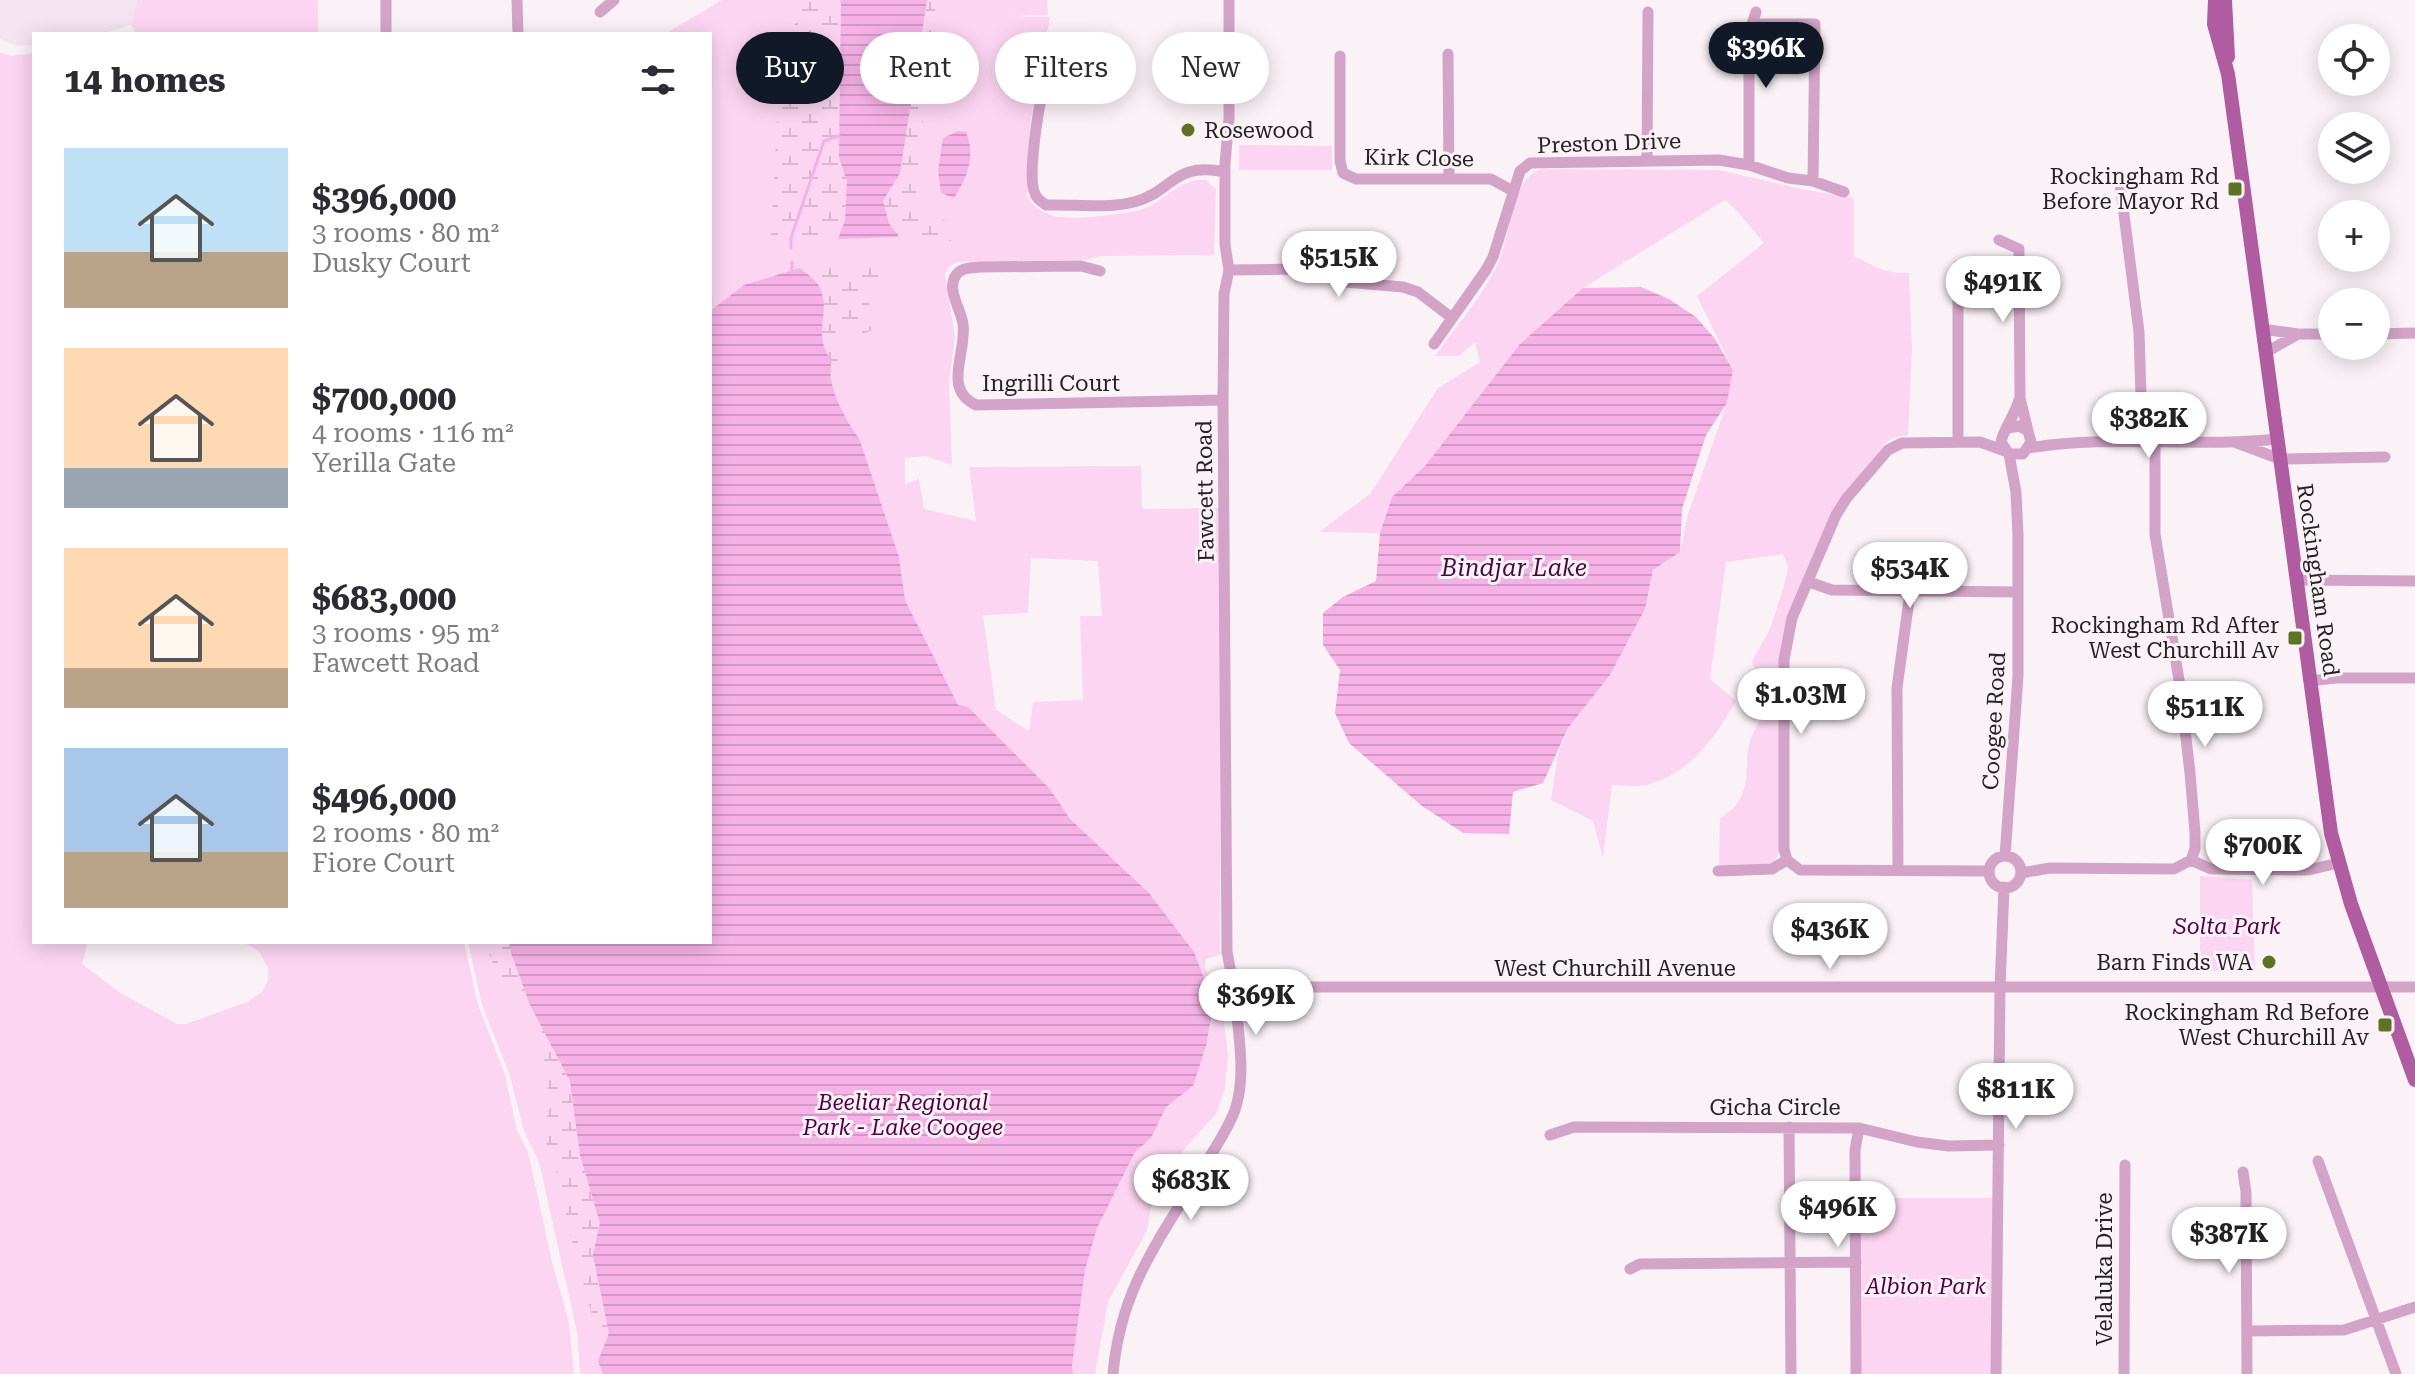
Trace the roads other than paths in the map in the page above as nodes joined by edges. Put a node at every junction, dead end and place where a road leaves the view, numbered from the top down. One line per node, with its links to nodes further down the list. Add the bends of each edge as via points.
1 (386, 0): 11 (street)
2 (517, 0): 12 (street)
3 (614, 0): 7 (street)
4 (1229, 0): 19 (street, Fawcett Road)
5 (2215, 0): 15 (main road, Rockingham Road, via 2214,24)
6 (2225, 0): 15 (main road, Rockingham Road)
7 (600, 12)
8 (1648, 12): 17 (street)
9 (1756, 12): 10 (street)
10 (1752, 24): 18 (street); 21 (street, via 1815,24)
11 (386, 32)
12 (518, 32)
13 (1448, 54): 20 (street)
14 (1340, 56): 20 (street, Kirk Close, via 1343,173 1356,179)
15 (2228, 74): 30 (main road, Rockingham Road)
16 (1039, 104): 19 (street, via 1032,187 1046,205 1125,204 1147,197 1188,171)
17 (1647, 161): 18 (street, Preston Drive); 23 (street, Preston Drive, via 1530,163 1520,171)
18 (1749, 165): 21 (street, Preston Drive)
19 (1225, 172): 27 (street, Fawcett Road)
20 (1449, 179): 23 (street, Kirk Close, via 1491,179)
21 (1813, 181): 24 (street, Preston Drive)
22 (2120, 183): 37 (street, via 2139,332)
23 (1513, 191): 29 (street, Preston Drive, via 1493,257)
24 (1844, 192)
25 (1999, 240): 26 (street, via 2019,249)
26 (2020, 266): 38 (street); 42 (street, via 1958,266)
27 (1229, 270): 29 (street, via 1300,269 1345,282 1403,287); 39 (street, Fawcett Road)
28 (1100, 271): 39 (street, Ingrilli Court, via 1081,266 980,267 957,274 952,285 964,339 957,381 966,400 976,405)
29 (1452, 318): 35 (street, Preston Drive)
30 (2262, 329): 32 (street); 36 (main road, Rockingham Road)
31 (2415, 333): 34 (street)
32 (2298, 334): 33 (street); 36 (street)
33 (2318, 334)
34 (2390, 334)
35 (1434, 344)
36 (2265, 353): 41 (main road, Rockingham Road)
37 (2141, 396): 45 (street); 46 (street)
38 (2020, 398): 40 (street); 44 (street)
39 (1223, 400): 68 (street, Fawcett Road, via 1227,952)
40 (2006, 430): 43 (street); 44 (street, via 2019,426); 48 (street, Coogee Road, via 2001,442)
41 (2277, 439): 47 (street); 50 (main road, Rockingham Road)
42 (1958, 442): 43 (street); 54 (street, via 1902,443 1888,450 1836,515)
43 (1980, 442): 48 (street)
44 (2028, 442): 45 (street); 48 (street); 51 (street, Coogee Road)
45 (2133, 442): 46 (street)
46 (2151, 442): 47 (street); 61 (street, via 2155,534 2190,773 2195,832)
47 (2236, 443): 50 (street)
48 (2007, 452): 51 (street, Coogee Road)
49 (2385, 457): 50 (street)
50 (2280, 459): 52 (main road, Rockingham Road)
51 (2016, 492): 55 (street, Coogee Road)
52 (2296, 580): 53 (street); 58 (main road, Rockingham Road)
53 (2415, 581)
54 (1809, 582): 56 (street, via 1832,590); 60 (street, via 1792,618 1784,660)
55 (2018, 592): 56 (street); 59 (street, Coogee Road, via 2018,676)
56 (1910, 593): 63 (street, via 1897,688)
57 (2415, 678): 58 (street)
58 (2309, 681): 62 (main road, Rockingham Road)
59 (2005, 856): 65 (street, via 1994,860); 66 (street, via 2017,862)
60 (1787, 860): 63 (street, via 1800,870); 64 (street, via 1772,869)
61 (2191, 860): 62 (street, via 2211,869 2309,870); 66 (street, via 2174,869 2050,868)
62 (2338, 863): 69 (main road, Rockingham Road)
63 (1898, 870): 65 (street)
64 (1718, 871)
65 (1989, 871): 67 (street, via 1992,881)
66 (2021, 873): 67 (street, via 2015,884)
67 (2004, 887): 71 (street)
68 (1233, 983): 72 (street); 73 (street, via 1225,997)
69 (2381, 987): 70 (street, West Churchill Avenue); 71 (street, West Churchill Avenue); 74 (main road, Rockingham Road)
70 (2415, 987)
71 (2000, 989): 72 (street, West Churchill Avenue); 78 (street)
72 (1247, 991): 73 (street, via 1246,1001)
73 (1236, 1006): 88 (street, via 1241,1070 1235,1110 1137,1277 1118,1335)
74 (2415, 1080)
75 (1789, 1127): 76 (street, Gicha Circle); 77 (street, Gicha Circle, via 1574,1127); 82 (street)
76 (1859, 1128): 78 (street, Gicha Circle, via 1949,1146); 83 (street)
77 (1550, 1135)
78 (1999, 1145): 91 (street)
79 (2318, 1161): 86 (street)
80 (2125, 1165): 92 (street, Velaluka Drive)
81 (2243, 1172): 87 (street)
82 (1792, 1262): 83 (street); 84 (street, via 1640,1264); 89 (street)
83 (1856, 1262): 90 (street)
84 (1630, 1269)
85 (2415, 1307): 86 (street)
86 (2376, 1321): 87 (street, via 2334,1331); 94 (street)
87 (2247, 1331): 93 (street)
88 (1113, 1374)
89 (1791, 1374)
90 (1856, 1374)
91 (1996, 1374)
92 (2124, 1374)
93 (2247, 1374)
94 (2396, 1374)

